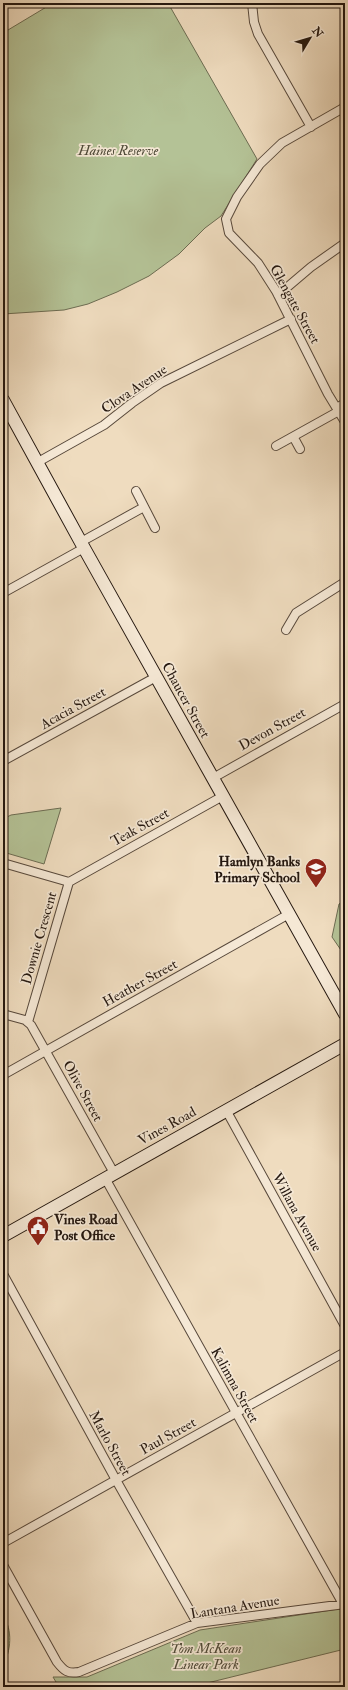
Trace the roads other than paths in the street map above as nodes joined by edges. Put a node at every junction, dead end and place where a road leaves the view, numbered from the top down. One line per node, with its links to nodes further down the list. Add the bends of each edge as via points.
1 (252, 3): 3 (street, via 258,34)
2 (345, 107): 3 (street, Glengate Street)
3 (311, 126): 5 (street, Glengate Street, via 282,143 260,164 237,197 226,219 229,233 258,263)
4 (345, 243): 5 (street)
5 (278, 295): 6 (street, Glengate Street)
6 (290, 319): 9 (street, Glengate Street); 14 (street, Clova Avenue, via 161,383 104,425)
7 (3, 400): 14 (street, Chaucer Street)
8 (345, 403): 9 (street)
9 (338, 409): 10 (street, Glengate Street); 11 (street)
10 (345, 422)
11 (294, 438): 12 (street); 13 (street)
12 (276, 446)
13 (300, 449)
14 (38, 462): 18 (street, Chaucer Street)
15 (136, 491): 16 (street)
16 (144, 507): 17 (street); 18 (street)
17 (155, 528)
18 (82, 545): 20 (street); 22 (street, Chaucer Street)
19 (345, 582): 21 (street, via 296,613)
20 (3, 593)
21 (286, 630)
22 (156, 677): 24 (street, Acacia Street); 25 (street, Chaucer Street)
23 (345, 704): 25 (street, Devon Street)
24 (3, 761)
25 (213, 778): 26 (street, Chaucer Street)
26 (223, 796): 28 (street, Teak Street); 29 (street, Chaucer Street)
27 (3, 863): 28 (street, Downie Crescent)
28 (69, 882): 32 (street, Downie Crescent)
29 (289, 914): 31 (street, Chaucer Street); 34 (street, Heather Street)
30 (3, 1014): 32 (street)
31 (345, 1014)
32 (28, 1022): 34 (street, Olive Street)
33 (345, 1044): 36 (street, Vines Road)
34 (46, 1051): 35 (street, Heather Street); 37 (street, Olive Street)
35 (3, 1074)
36 (226, 1110): 37 (street, Vines Road); 40 (street, Willana Avenue)
37 (110, 1175): 38 (street, Vines Road); 42 (street, Kalimna Street)
38 (3, 1236)
39 (3, 1274): 43 (street, Marlo Street)
40 (345, 1326)
41 (345, 1352): 42 (street, Paul Street)
42 (236, 1413): 43 (street, Paul Street); 46 (street, Kalimna Street)
43 (116, 1480): 44 (street, Paul Street); 47 (street, Marlo Street)
44 (3, 1543)
45 (3, 1565): 47 (street, Lantana Avenue, via 56,1662 71,1673 79,1672)
46 (344, 1604): 47 (street, Lantana Avenue)
47 (197, 1623)

